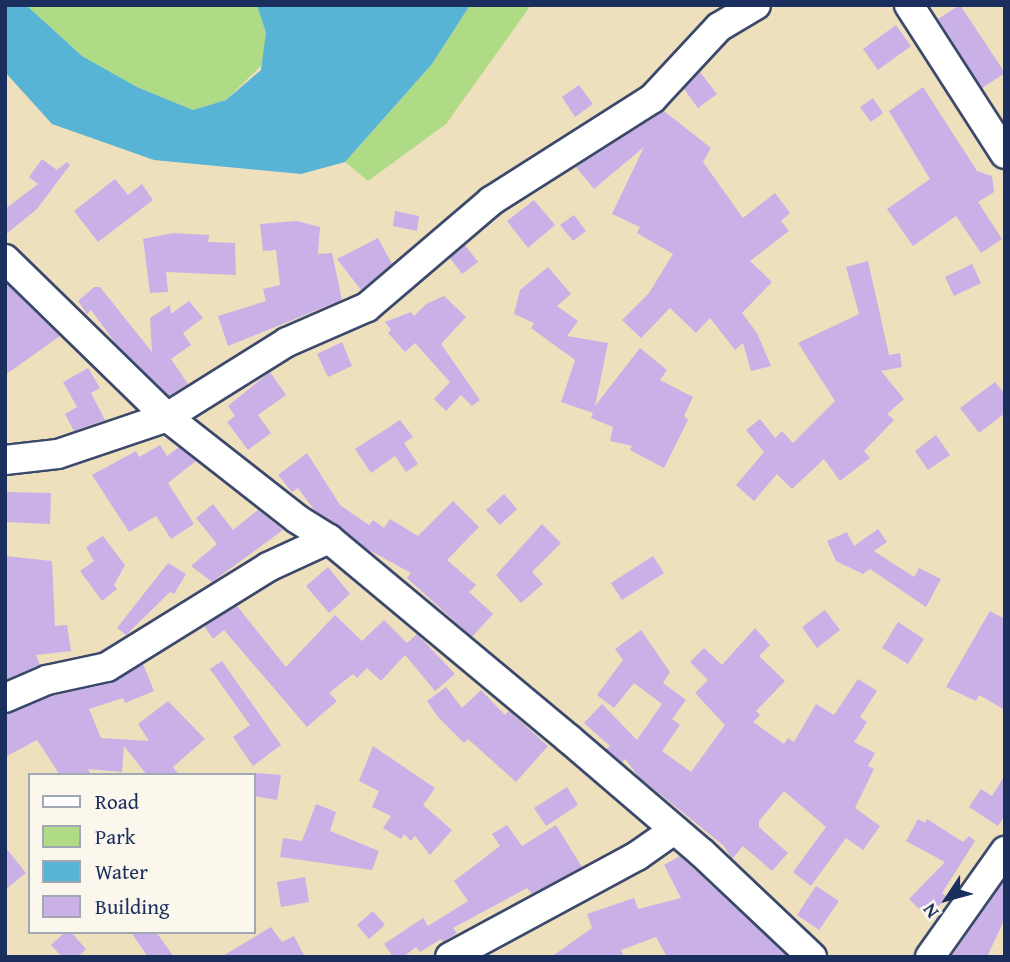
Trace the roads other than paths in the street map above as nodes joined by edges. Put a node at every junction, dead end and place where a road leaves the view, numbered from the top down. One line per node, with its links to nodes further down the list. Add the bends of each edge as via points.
1 (756, 5): 5 (street, via 719,27 652,99 491,201 367,307 287,342)
2 (909, 5): 3 (street)
3 (1005, 154)
4 (5, 260): 5 (street)
5 (167, 417): 6 (street, via 58,454); 7 (street, via 296,519)
6 (5, 460)
7 (329, 539): 8 (street, via 268,567 107,667 47,680); 9 (street)
8 (5, 698)
9 (674, 830): 11 (street, via 636,856); 12 (street)
10 (1005, 851): 13 (street)
11 (450, 957)
12 (812, 957)
13 (930, 957)

